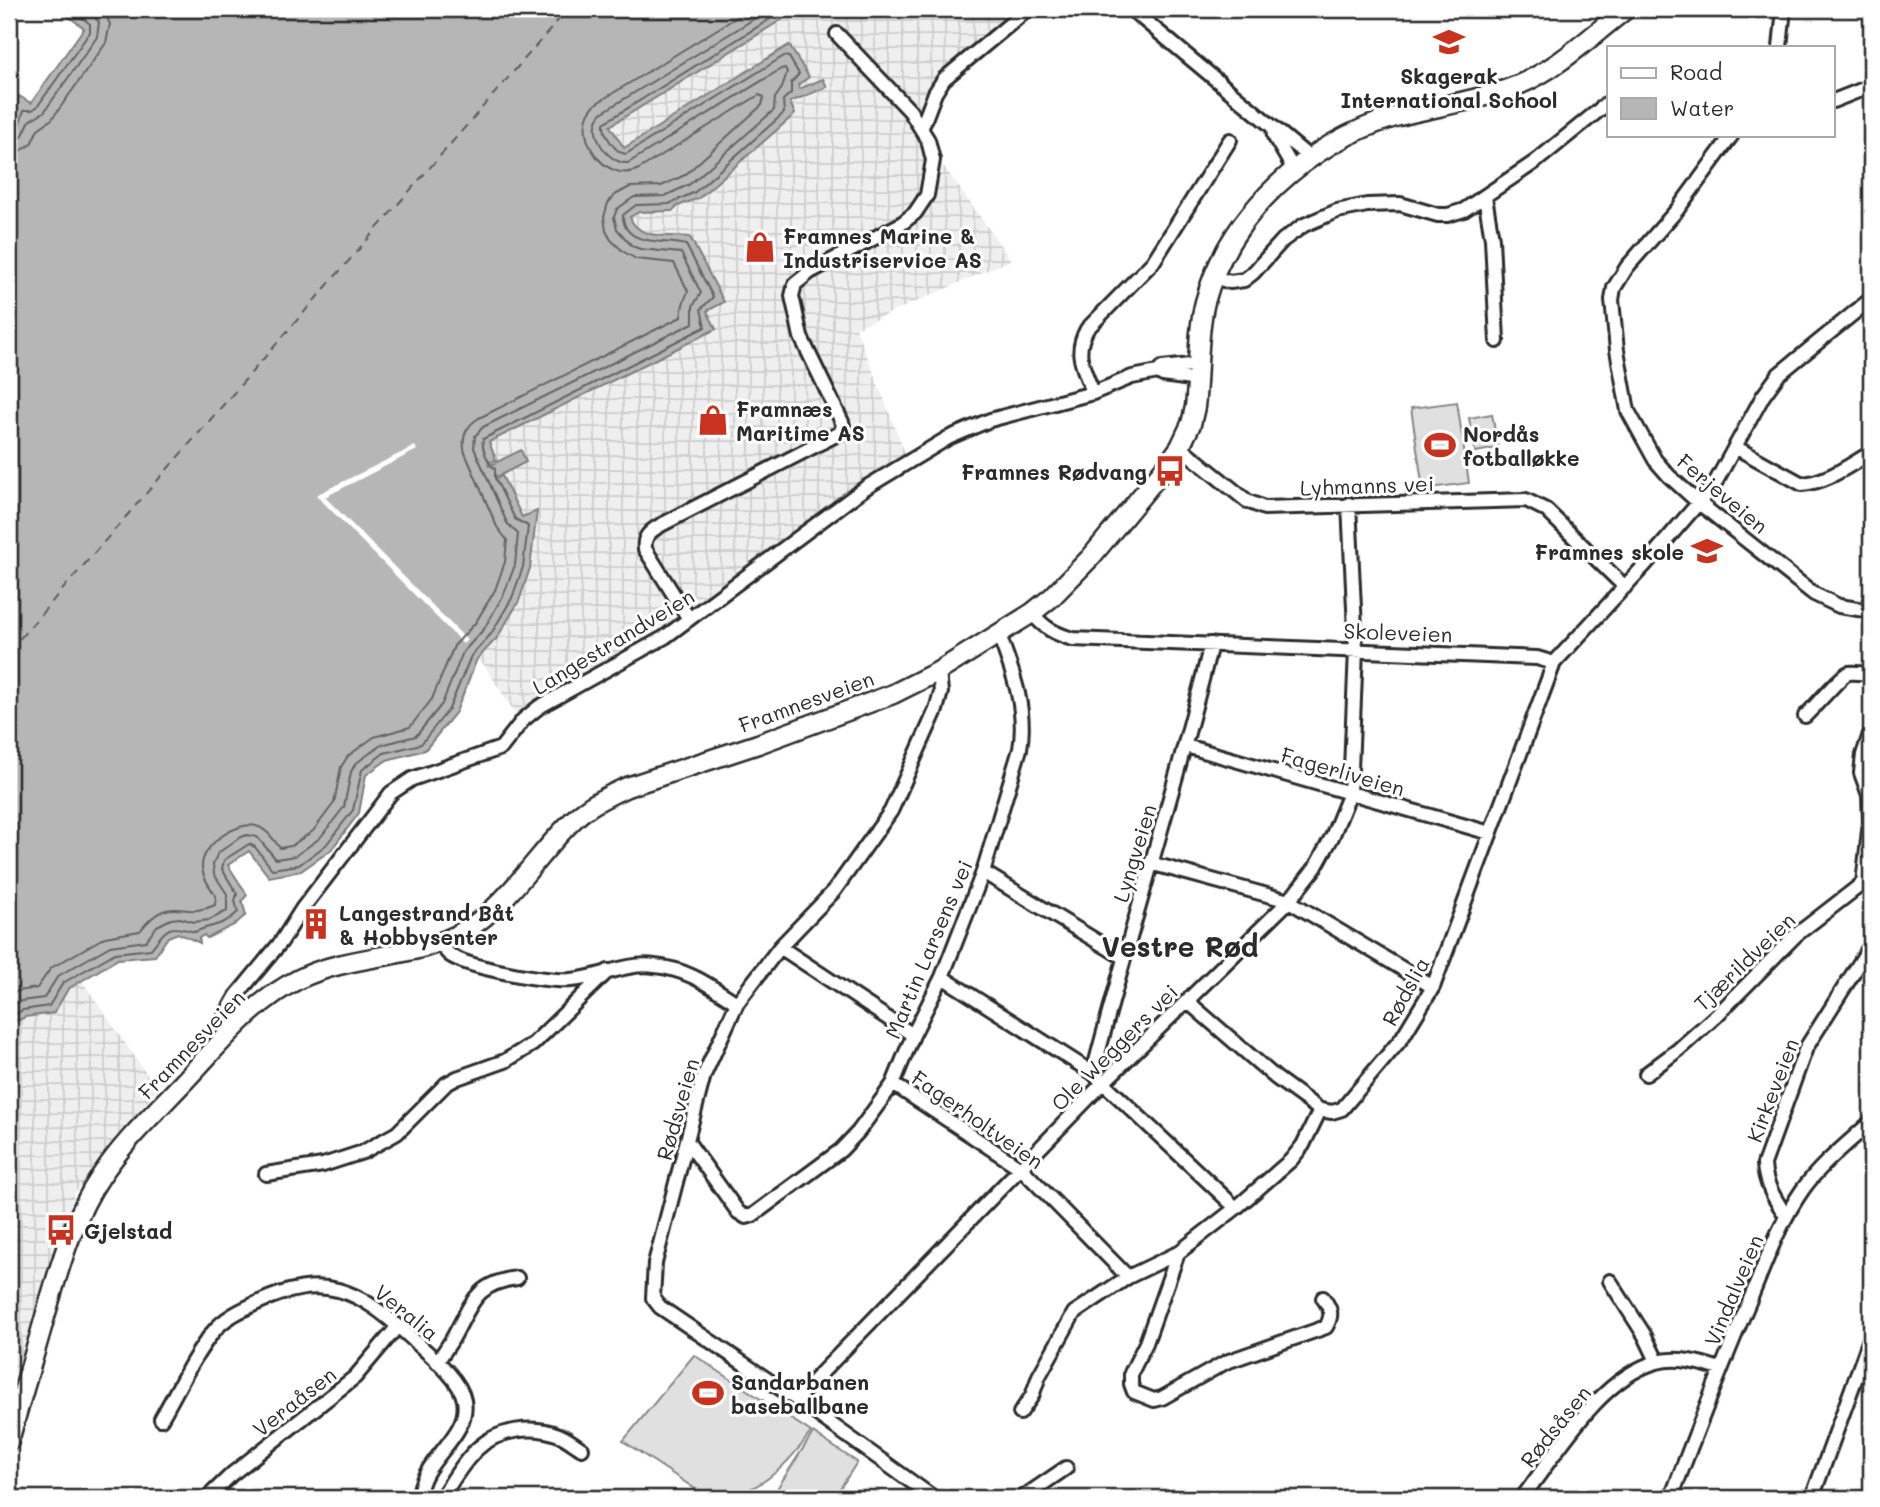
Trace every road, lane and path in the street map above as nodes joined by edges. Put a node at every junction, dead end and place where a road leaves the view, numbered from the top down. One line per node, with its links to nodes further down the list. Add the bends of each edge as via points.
1 (1028, 9): 10 (street, via 944,79)
2 (1131, 9): 11 (street)
3 (1626, 9): 14 (main road, Framnesveien, via 1572,52 1521,84 1362,129)
4 (1784, 9): 6 (street)
5 (837, 34): 10 (street)
6 (1780, 46)
7 (1871, 86): 8 (street)
8 (1834, 101)
9 (1607, 104): 16 (street)
10 (922, 127): 30 (street, via 932,150 932,174 927,195 915,213 795,284 792,296 801,337 842,422 839,433 650,531 644,542)
11 (1273, 128): 14 (street); 15 (street)
12 (1731, 136): 25 (street, Ferjeveien, via 1677,210 1627,267 1612,300 1628,411 1655,460)
13 (1230, 140): 21 (street, via 1153,262 1080,341 1080,359)
14 (1310, 158): 15 (main road, Framnesveien)
15 (1293, 170): 17 (main road, Framnesveien, via 1239,229)
16 (1485, 197): 17 (street, via 1448,215 1400,205 1338,211 1283,240 1244,279 1230,282); 19 (street)
17 (1214, 277): 20 (main road, Framnesveien, via 1205,302)
18 (1871, 299): 23 (street, via 1779,374)
19 (1497, 341)
20 (1199, 372): 21 (street, Langestrandveien, via 1162,368); 22 (main road, Framnesveien, via 1193,416)
21 (1093, 393): 30 (street, Langestrandveien, via 975,426 908,460)
22 (1180, 447): 26 (street, Lyhmanns vei, via 1256,506); 29 (main road, Framnesveien, via 1091,557)
23 (1735, 447): 24 (street, via 1802,484 1827,478); 25 (street)
24 (1871, 453)
25 (1699, 503): 27 (street); 28 (street, Ferjeveien, via 1814,594 1839,606)
26 (1349, 504): 27 (street, Lyhmanns vei, via 1526,500 1546,510); 33 (street, Ole Weggers vei)
27 (1625, 587): 34 (street)
28 (1871, 611)
29 (1032, 613): 31 (main road, Framnesveien); 32 (street, Skoleveien, via 1043,627 1073,639)
30 (688, 619): 55 (street, Langestrandveien, via 539,708 501,748 412,779 391,793 237,995 225,1016)
31 (999, 635): 35 (main road, Framnesveien); 43 (street, Martin Larsens vei, via 1017,685 1023,731)
32 (1211, 644): 33 (street, Skoleveien); 39 (street, Lyngveien)
33 (1356, 650): 34 (street, Skoleveien, via 1537,658); 40 (street, Ole Weggers vei)
34 (1554, 663): 41 (street, Rødslia)
35 (939, 671): 46 (main road, Framnesveien, via 867,705 608,795 580,815 495,907 466,930); 48 (street, Rødsveien, via 941,692 936,710 891,811 834,891)
36 (1871, 674): 37 (street, via 1843,675)
37 (1805, 716)
38 (1871, 731): 44 (street, via 1861,773 1870,795)
39 (1186, 746): 40 (street, Fagerliveien); 42 (street, Lyngveien)
40 (1350, 793): 41 (street, Fagerliveien); 45 (street, Ole Weggers vei, via 1315,868)
41 (1490, 832): 52 (street, Rødslia)
42 (1150, 863): 45 (street); 49 (street, Lyngveien)
43 (983, 872): 49 (street); 51 (street, Martin Larsens vei)
44 (1867, 881): 58 (street, Tjærildveien, via 1796,935 1717,1015)
45 (1289, 901): 52 (street); 53 (street, Ole Weggers vei)
46 (441, 942): 50 (street, via 450,955 464,962 531,976 570,980); 55 (main road, Framnesveien, via 307,976 257,1006)
47 (1871, 946): 67 (street, Kirkeveien, via 1806,1048 1764,1164 1770,1192)
48 (780, 947): 54 (street, Rødsveien); 56 (street)
49 (1123, 957): 57 (street, Lyngveien)
50 (608, 971): 54 (street, via 643,965 675,969 704,980); 65 (street, via 533,1044 505,1062 446,1084 397,1133 363,1152)
51 (942, 977): 56 (street, Martin Larsens vei); 57 (street)
52 (1433, 987): 61 (street, Rødslia, via 1402,1038 1358,1092 1342,1108)
53 (1187, 1001): 59 (street, Ole Weggers vei); 61 (street)
54 (737, 1003): 63 (street, Rødsveien, via 704,1075)
55 (228, 1035): 81 (main road, Framnesveien, via 123,1147 92,1189 62,1261)
56 (913, 1035): 60 (street, Martin Larsens vei)
57 (1093, 1073): 59 (street)
58 (1646, 1074)
59 (1104, 1082): 64 (street, Ole Weggers vei); 66 (street)
60 (893, 1084): 63 (street, Martin Larsens vei, via 841,1150 746,1217); 64 (street, Fagerholtveien)
61 (1320, 1110): 66 (street, via 1291,1160)
62 (1871, 1122): 67 (street, Vindalveien, via 1805,1186)
63 (687, 1140): 78 (street, Rødsveien, via 655,1263 653,1298)
64 (1022, 1169): 69 (street, Fagerholtveien); 78 (street, Ole Weggers vei)
65 (266, 1174)
66 (1237, 1208): 68 (street)
67 (1786, 1216): 77 (street, Vindalveien)
68 (1178, 1252): 69 (street); 72 (street, via 1131,1373 1134,1392 1145,1398 1162,1398 1226,1362 1326,1326 1331,1312)
69 (1128, 1277): 79 (street, via 1074,1313)
70 (517, 1278): 75 (street, Veralia, via 501,1280 482,1291 465,1311)
71 (1610, 1281): 76 (street, via 1646,1336)
72 (1323, 1298)
73 (398, 1326): 75 (street, Veralia); 80 (street, Veralia, via 365,1300 340,1290 315,1286 283,1291 234,1314 215,1329); 84 (street, Veraåsen, via 355,1377)
74 (1871, 1336): 91 (street)
75 (438, 1362): 85 (street, Veralia, via 457,1383 466,1411 422,1479)
76 (1657, 1362): 77 (street, Rødsåsen, via 1676,1360); 89 (street, Rødsåsen, via 1620,1381 1594,1405)
77 (1720, 1369): 90 (street, Vindalveien)
78 (796, 1399): 87 (street)
79 (1020, 1413)
80 (161, 1419)
81 (9, 1441)
82 (582, 1449): 86 (street, via 558,1435 539,1431 493,1437 477,1448)
83 (1066, 1468): 88 (street)
84 (206, 1498)
85 (419, 1498)
86 (441, 1498)
87 (934, 1498)
88 (1022, 1498)
89 (1522, 1498)
90 (1671, 1498)
91 (1812, 1498)

